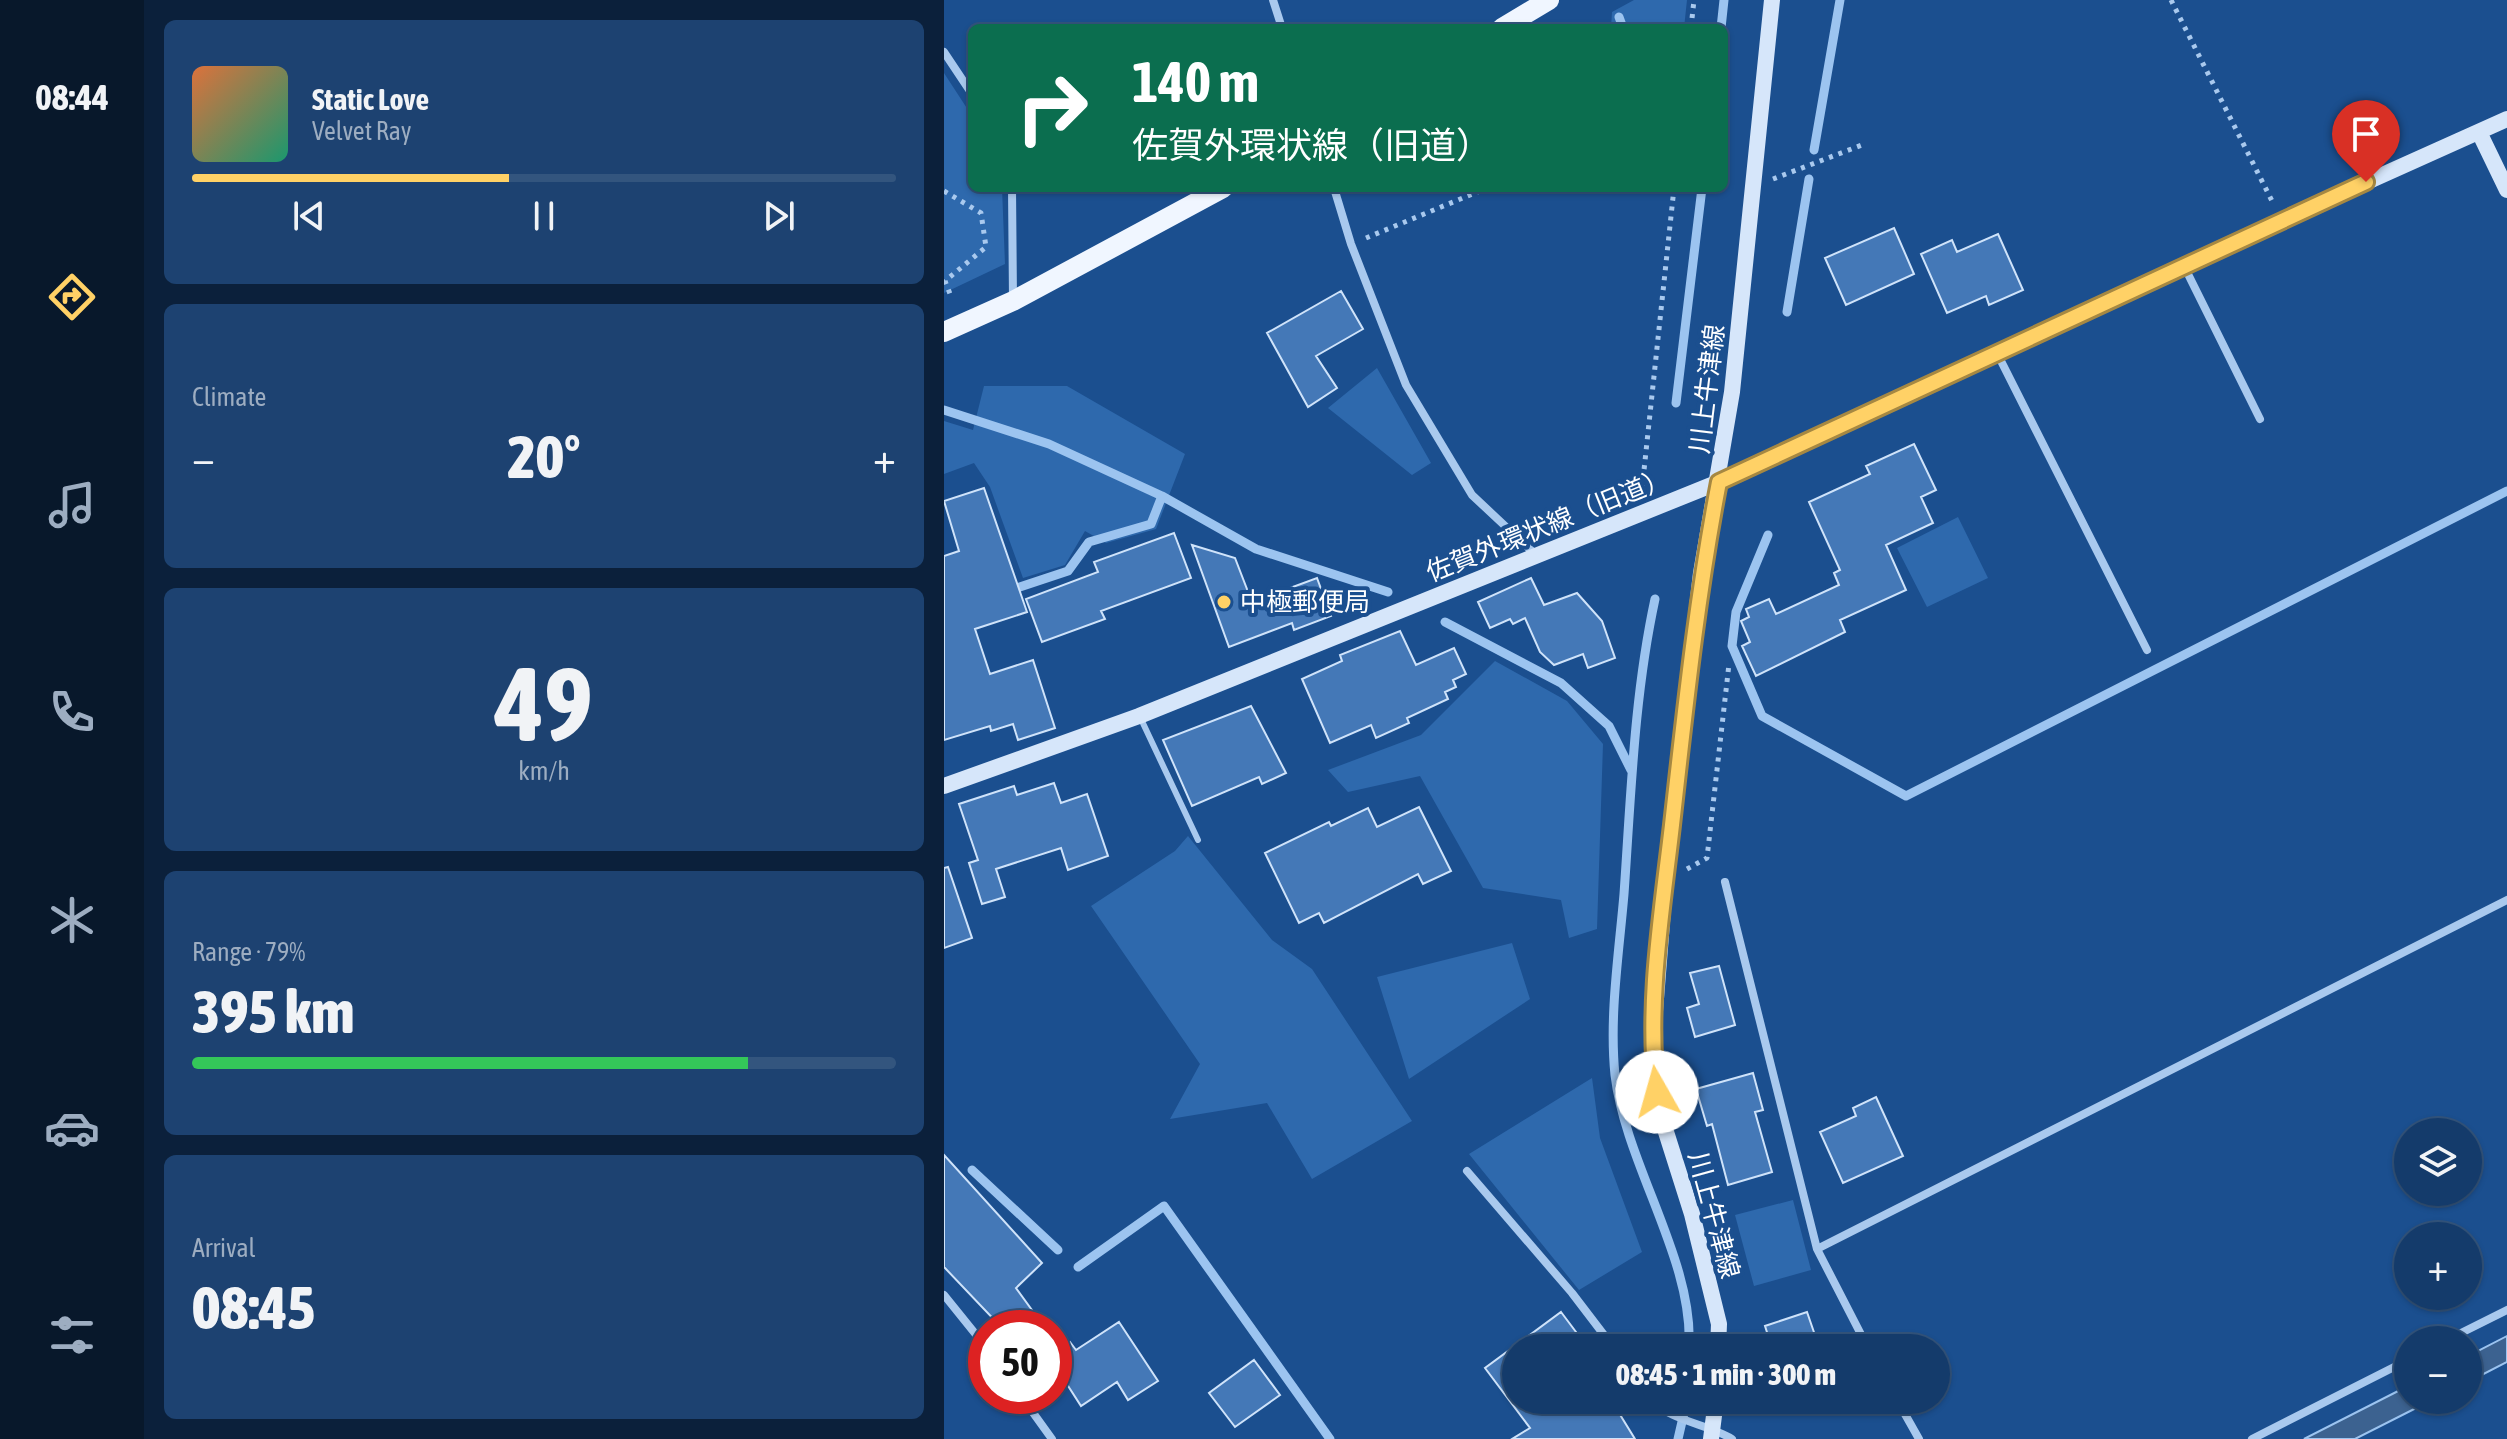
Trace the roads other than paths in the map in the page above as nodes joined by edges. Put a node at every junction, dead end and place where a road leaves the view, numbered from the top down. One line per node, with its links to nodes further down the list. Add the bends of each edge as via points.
1 (1273, 0): 4 (street)
2 (1549, 0): 5 (main road)
3 (1772, 0): 19 (street, 川上牛津線)
4 (1281, 24)
5 (1509, 24)
6 (944, 52): 7 (street)
7 (968, 88)
8 (2507, 119): 9 (street, 佐賀外環状線（旧道）)
9 (2479, 132): 10 (street); 14 (street, 佐賀外環状線（旧道）)
10 (2507, 190)
11 (1012, 192): 15 (street)
12 (1216, 192): 15 (main road)
13 (1335, 192): 20 (street, via 1406,385 1472,495)
14 (2184, 265): 17 (street, 佐賀外環状線（旧道）); 18 (street)
15 (1013, 301): 16 (main road)
16 (944, 332)
17 (1997, 353): 19 (street, 佐賀外環状線（旧道）); 21 (street)
18 (2260, 419)
19 (1719, 482): 20 (street, 佐賀外環状線（旧道）); 34 (street, 川上牛津線, via 1701,573 1666,872 1652,1049 1660,1113 1692,1214)
20 (1536, 555): 22 (street, 佐賀外環状線（旧道）)
21 (2147, 650)
22 (1139, 716): 23 (street, 佐賀外環状線（旧道）); 24 (lane)
23 (944, 786)
24 (1198, 840)
25 (1725, 882): 28 (street)
26 (2507, 900): 28 (street)
27 (1467, 1171): 33 (street)
28 (1817, 1249): 35 (street)
29 (944, 1295): 31 (street)
30 (2507, 1310): 32 (street)
31 (968, 1325)
32 (2475, 1326)
33 (1603, 1334)
34 (1719, 1334)
35 (1861, 1334)
36 (2394, 1367): 45 (street)
37 (1034, 1414): 42 (street)
38 (1671, 1414): 41 (street)
39 (1715, 1414): 41 (street)
40 (1905, 1414): 44 (street)
41 (1713, 1434): 43 (street)
42 (1052, 1439)
43 (1732, 1439)
44 (1919, 1439)
45 (2252, 1439)

